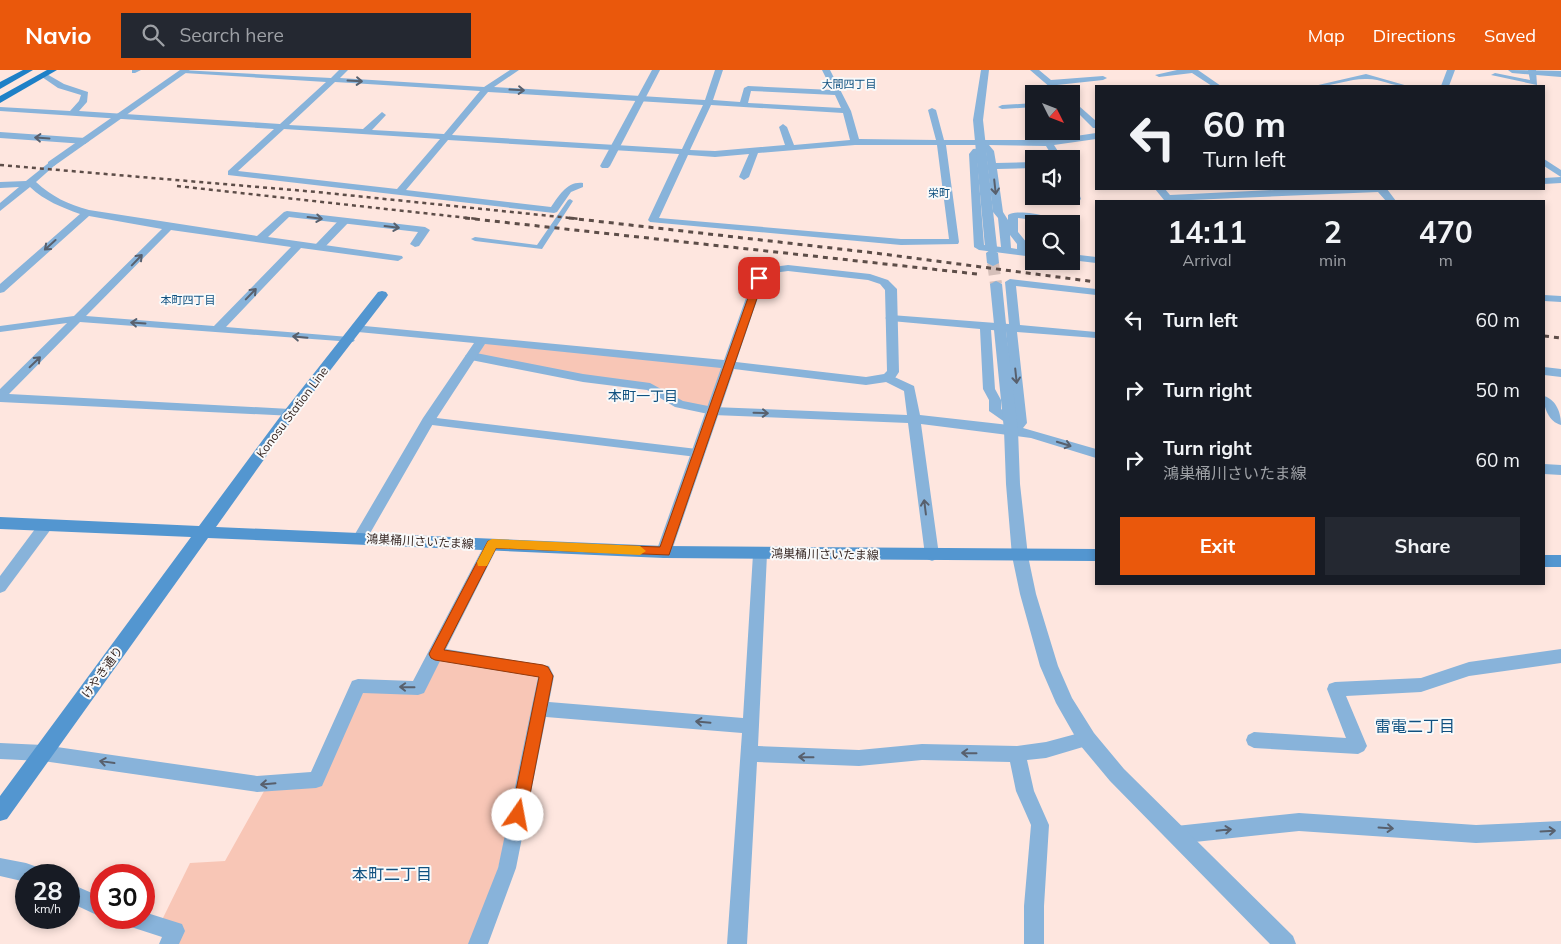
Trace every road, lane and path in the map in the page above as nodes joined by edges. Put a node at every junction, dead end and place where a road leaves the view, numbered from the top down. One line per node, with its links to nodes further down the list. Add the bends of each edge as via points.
1 (29, 70): 28 (main road)
2 (344, 70): 20 (street)
3 (515, 70): 29 (street)
4 (656, 70): 32 (street)
5 (719, 70): 34 (street)
6 (826, 70): 31 (street)
7 (985, 70): 58 (street, via 978,107)
8 (1034, 70): 21 (street)
9 (1193, 70): 17 (street); 23 (street)
10 (1451, 70): 27 (street)
11 (1512, 70): 13 (street)
12 (185, 71): 20 (street); 44 (street)
13 (1532, 71): 16 (street); 18 (street, via 1534,83)
14 (46, 72): 30 (main road); 33 (main road); 42 (street, via 61,86 85,94 83,102)
15 (1366, 74): 24 (street); 25 (street); 26 (street)
16 (1561, 74)
17 (1159, 75)
18 (1495, 75)
19 (1103, 78): 21 (street)
20 (333, 80): 29 (street, one-way to 29); 46 (street)
21 (1050, 83): 22 (street)
22 (1052, 85)
23 (1213, 85)
24 (1322, 85)
25 (1377, 85)
26 (1401, 85)
27 (1445, 85)
28 (0, 86)
29 (487, 88): 32 (street, one-way to 32); 50 (street)
30 (0, 93)
31 (839, 93): 35 (street, via 748,88); 41 (street)
32 (642, 97): 34 (street); 56 (street)
33 (0, 100)
34 (708, 102): 35 (street); 61 (street)
35 (744, 104): 41 (street)
36 (1025, 106): 37 (street)
37 (1002, 107)
38 (0, 109): 42 (street)
39 (932, 110): 54 (street)
40 (1080, 110): 45 (street)
41 (847, 111): 53 (street)
42 (72, 114): 44 (street)
43 (382, 115): 48 (street)
44 (120, 116): 46 (street); 52 (street)
45 (1095, 125)
46 (281, 126): 48 (street); 79 (street, via 231,173)
47 (783, 127): 57 (street)
48 (365, 132): 50 (street)
49 (0, 135): 52 (street, one-way to 49)
50 (445, 136): 56 (street); 79 (street)
51 (1095, 136): 55 (street)
52 (85, 140): 63 (street)
53 (855, 142): 54 (street); 57 (street)
54 (940, 142): 58 (street); 61 (street, via 954,242 901,242 652,220)
55 (1049, 142): 58 (street); 60 (street)
56 (615, 147): 61 (street); 65 (street)
57 (790, 147): 59 (street)
58 (982, 147): 66 (street, via 990,151); 94 (street, via 973,154 979,247); 96 (street)
59 (755, 150): 61 (street, via 715,154); 68 (street)
60 (1054, 150)
61 (685, 151)
62 (1545, 163): 67 (street)
63 (50, 164): 71 (street)
64 (1025, 165): 66 (street)
65 (605, 166)
66 (993, 166): 94 (street, one-way to 94)
67 (1561, 174)
68 (744, 177)
69 (1561, 180): 70 (street)
70 (1545, 181)
71 (31, 183): 72 (street); 83 (street); 84 (street, via 60,204)
72 (0, 185)
73 (580, 185): 79 (street, via 568,190 554,210)
74 (1161, 190): 75 (street, via 1167,198)
75 (1274, 190): 78 (street)
76 (1342, 190): 78 (street)
77 (1381, 190): 81 (street)
78 (1305, 191): 80 (street)
79 (400, 192)
80 (1314, 200)
81 (1390, 200)
82 (570, 201): 88 (street, via 539,247)
83 (0, 208)
84 (86, 213): 87 (street); 101 (street, one-way to 101)
85 (1025, 216): 93 (street, via 1013,215 1014,233)
86 (344, 221): 89 (street, one-way to 86, via 287,214); 91 (street, one-way to 91, via 425,230); 92 (street)
87 (169, 226): 89 (street); 107 (street, one-way to 87)
88 (475, 239)
89 (260, 240): 90 (street)
90 (299, 244): 92 (street); 112 (street, one-way to 90)
91 (414, 244)
92 (319, 247): 97 (street)
93 (1025, 248)
94 (1006, 252): 95 (street)
95 (1025, 253)
96 (992, 254)
97 (398, 258)
98 (1080, 258): 99 (street)
99 (1095, 260)
100 (996, 284): 109 (street)
101 (0, 290)
102 (1095, 292): 109 (street, via 1010,282)
103 (382, 295): 110 (main road, Konosu Station Line)
104 (1545, 298): 105 (street)
105 (1561, 299)
106 (892, 318): 108 (street); 117 (street, via 891,289 877,279 775,269 765,272 757,282); 120 (street, via 893,372)
107 (78, 319): 111 (street); 112 (street, one-way to 107); 121 (street, one-way to 107)
108 (985, 325): 109 (street); 128 (street, via 989,389 995,400 995,411)
109 (1007, 327): 113 (street); 128 (street)
110 (358, 328): 114 (main road, Konosu Station Line); 115 (street)
111 (0, 329)
112 (217, 330): 114 (street, one-way to 112)
113 (1095, 335)
114 (349, 340): 124 (main road, Konosu Station Line)
115 (482, 340): 116 (street); 117 (street)
116 (471, 356): 123 (street, via 582,378 649,387 679,404); 126 (street)
117 (730, 365): 120 (street, via 866,382); 123 (street)
118 (1545, 371): 119 (street)
119 (1561, 373)
120 (888, 378): 125 (street, via 910,389)
121 (0, 397): 124 (street)
122 (1545, 401): 127 (street)
123 (713, 411): 125 (street, one-way to 125); 129 (street)
124 (290, 413): 135 (main road, Konosu Station Line)
125 (914, 419): 128 (street); 141 (street, one-way to 125)
126 (428, 421): 129 (street); 136 (street)
127 (1561, 421)
128 (1011, 426): 130 (street, one-way to 130); 142 (street)
129 (698, 454): 138 (street)
130 (1095, 454)
131 (1545, 470): 132 (street)
132 (1561, 470)
133 (0, 523): 134 (main road, 鴻巣桶川さいたま線)
134 (46, 525): 135 (main road, 鴻巣桶川さいたま線); 145 (street)
135 (205, 532): 136 (main road, 鴻巣桶川さいたま線); 153 (main road, けやき通り)
136 (360, 538): 137 (main road, 鴻巣桶川さいたま線)
137 (492, 544): 138 (main road, 鴻巣桶川さいたま線); 146 (street)
138 (664, 552): 139 (main road, 鴻巣桶川さいたま線)
139 (760, 554): 141 (main road, 鴻巣桶川さいたま線); 149 (street)
140 (1095, 555): 142 (main road, 鴻巣桶川さいたま線)
141 (932, 556): 142 (main road, 鴻巣桶川さいたま線)
142 (1020, 556): 150 (street, via 1049,666 1065,703)
143 (1545, 561): 144 (main road)
144 (1561, 561)
145 (0, 587)
146 (435, 654): 148 (street, via 543,671 546,676); 153 (street, one-way to 153, via 418,688 358,686 316,780 257,784)
147 (1561, 656): 151 (street, via 1469,669 1421,685 1335,689 1358,746)
148 (540, 709): 149 (street, one-way to 148); 163 (street, via 508,868)
149 (751, 726): 154 (street)
150 (1087, 739): 155 (street); 158 (street)
151 (1254, 740)
152 (0, 751): 153 (street)
153 (43, 753): 156 (main road, けやき通り)
154 (750, 754): 155 (street, one-way to 154, via 922,752 858,758); 164 (street)
155 (1017, 754): 165 (street, via 1025,791 1040,825)
156 (0, 812)
157 (1561, 830): 158 (street, one-way to 157, via 1299,822 1476,834)
158 (1176, 835): 166 (street)
159 (0, 867): 160 (street)
160 (15, 870)
161 (155, 925): 162 (street, via 176,932)
162 (168, 944)
163 (478, 944)
164 (737, 944)
165 (1034, 944)
166 (1285, 944)

